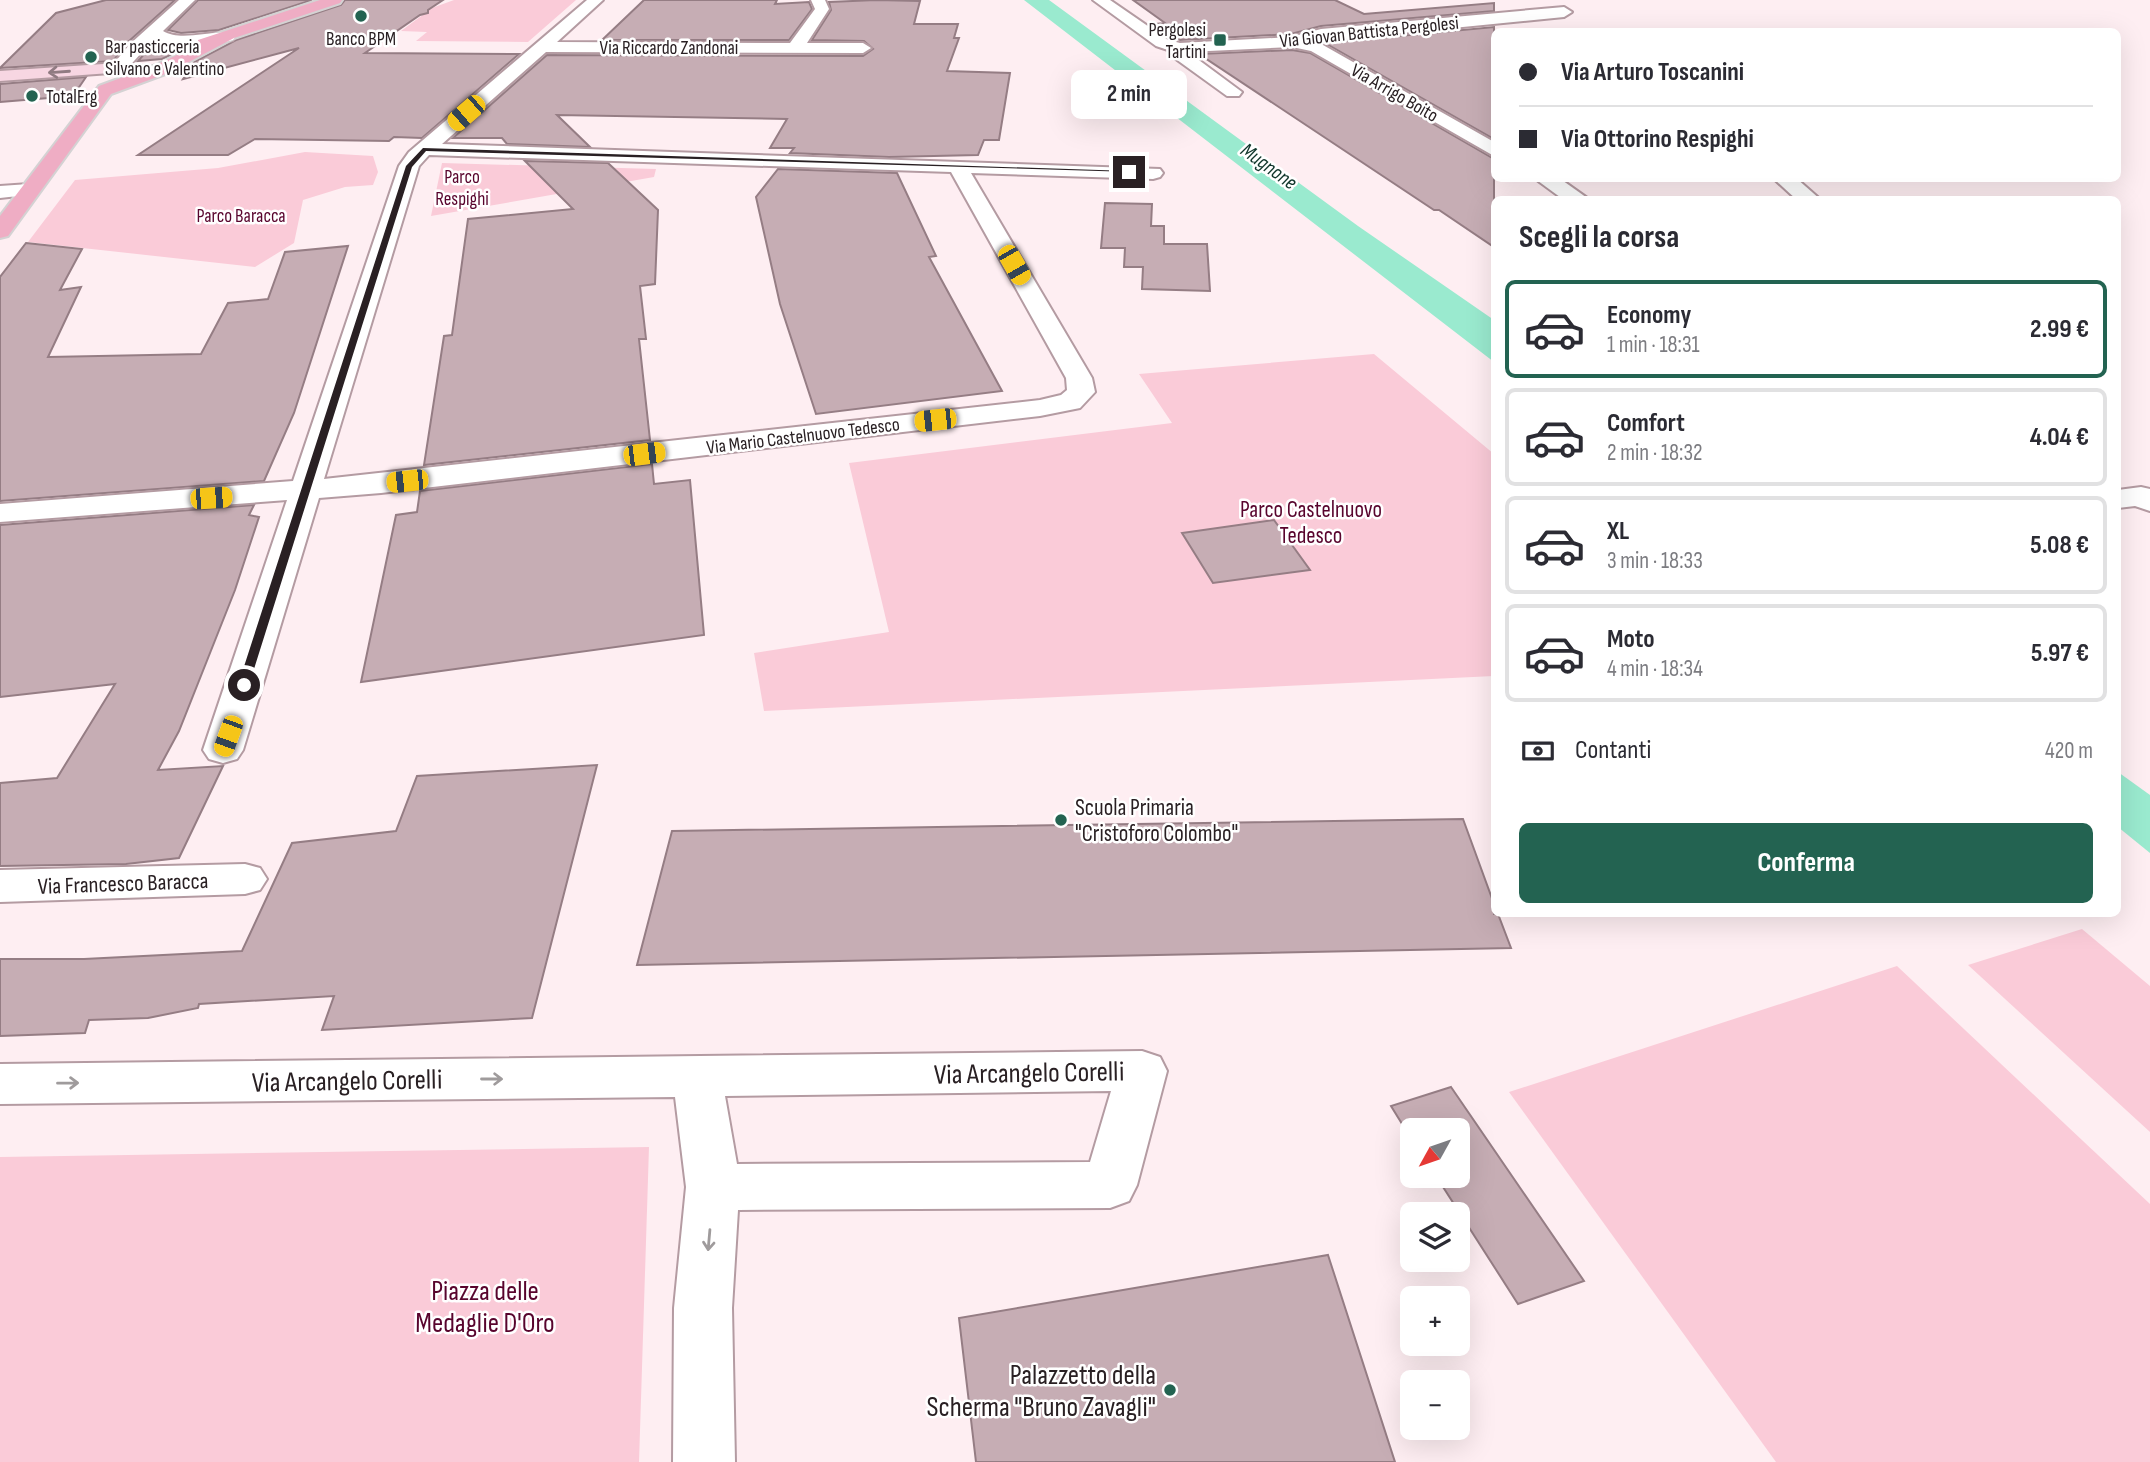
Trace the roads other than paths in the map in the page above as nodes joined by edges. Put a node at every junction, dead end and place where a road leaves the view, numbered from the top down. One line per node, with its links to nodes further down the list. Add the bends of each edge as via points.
1 (188, 0): 7 (street)
2 (335, 0): 8 (main road)
3 (596, 0): 10 (street)
4 (818, 0): 12 (street, via 822,9)
5 (1100, 0): 11 (street)
6 (1564, 12): 9 (street, Via Giovan Battista Pergolesi, via 1321,34)
7 (153, 32): 8 (street, via 177,41); 15 (street, via 136,47)
8 (227, 37): 15 (main road, via 162,69)
9 (1292, 42): 11 (street, Via Giovan Battista Pergolesi); 18 (street, Via Arrigo Boito, via 1317,48)
10 (543, 47): 12 (street, Via Riccardo Zandonai); 20 (street)
11 (1174, 47): 16 (street)
12 (794, 48): 13 (street, Via Riccardo Zandonai)
13 (863, 48)
14 (0, 76): 15 (street, one-way to 14)
15 (115, 81): 25 (main road, via 92,104)
16 (1233, 92)
17 (1482, 121): 18 (street)
18 (1449, 124): 19 (street, Via Arrigo Boito)
19 (1491, 148)
20 (425, 149): 21 (street); 30 (street, via 409,166)
21 (957, 166): 22 (street); 30 (street, Via Mario Castelnuovo Tedesco, via 1079,378 1082,392 1070,402)
22 (1153, 173)
23 (1551, 182): 27 (street)
24 (1788, 182): 28 (street)
25 (29, 190): 26 (street); 29 (main road)
26 (0, 192)
27 (1573, 196)
28 (1806, 196)
29 (0, 231)
30 (304, 491): 33 (street); 34 (street)
31 (2121, 499): 32 (street, via 2141,496)
32 (2150, 502)
33 (0, 513)
34 (223, 750)
35 (246, 879): 36 (street, Via Francesco Baracca)
36 (0, 886)
37 (695, 1075): 38 (street, Via Arcangelo Corelli, one-way to 37); 39 (street); 39 (street, Via Arcangelo Corelli, via 1142,1071 1110,1185)
38 (0, 1084)
39 (713, 1187): 40 (street, one-way to 40, via 703,1308)
40 (705, 1462)

